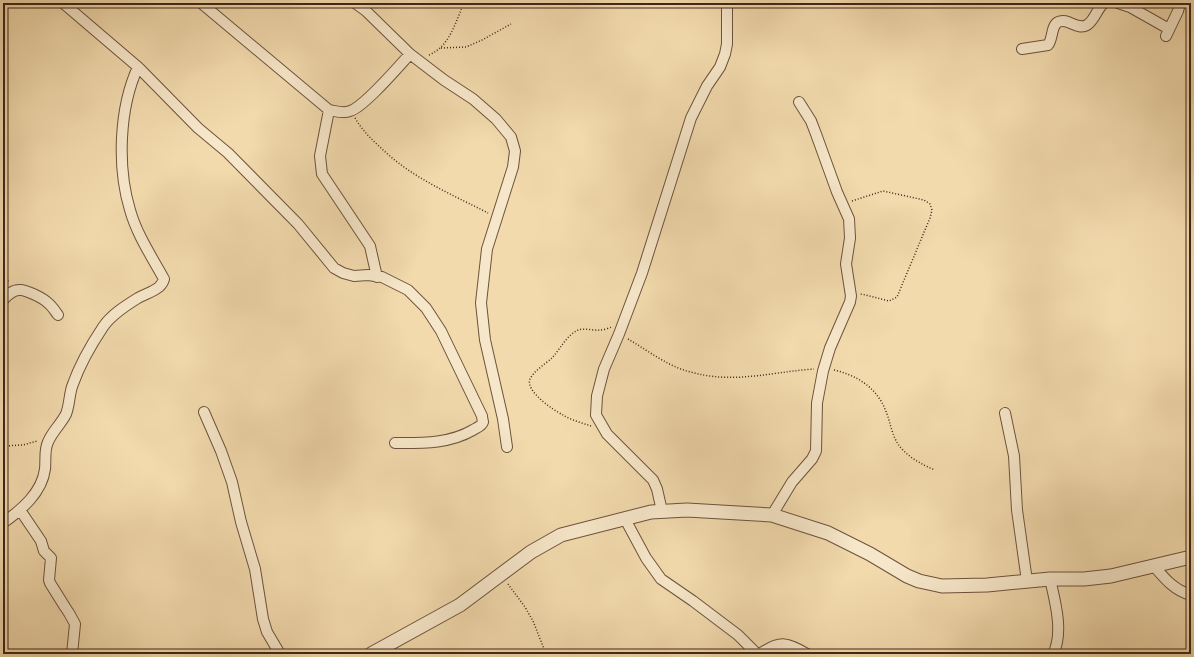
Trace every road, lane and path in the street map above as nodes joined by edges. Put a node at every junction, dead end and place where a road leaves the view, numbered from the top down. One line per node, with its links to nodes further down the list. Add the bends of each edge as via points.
1 (63, 3): 14 (street)
2 (201, 3): 16 (street)
3 (355, 3): 9 (street)
4 (464, 3): 11 (path)
5 (727, 3): 24 (street, via 725,54 691,118)
6 (1103, 3): 12 (street, via 1087,25 1080,27 1064,21 1058,22 1048,45)
7 (1118, 3): 8 (street, via 1130,7 1168,32)
8 (1180, 3)
9 (366, 7): 13 (street)
10 (511, 24): 11 (path, via 466,47)
11 (442, 48): 13 (path, via 431,54)
12 (1022, 49)
13 (414, 57): 17 (street); 19 (street, via 473,99 496,119 511,137 515,151 513,167)
14 (138, 67): 20 (street, via 288,214 334,268 354,276); 30 (street, via 127,100 121,150 124,180 130,211 144,244 164,279 157,289 114,314 104,326 78,369 66,414)
15 (799, 102): 18 (street, via 811,121)
16 (329, 110): 17 (street, via 345,113); 20 (street, via 320,156 322,174 370,246)
17 (352, 111): 19 (path, via 364,132 395,162 425,181)
18 (842, 204): 21 (street, via 850,228 846,264); 21 (path, via 883,191 924,200 930,204 932,210 897,297 889,301 866,295)
19 (496, 217): 33 (street, via 487,250 481,303 485,340)
20 (377, 277): 31 (street, via 408,290 426,308 442,331 483,422 459,437 439,442)
21 (851, 296): 26 (street)
22 (3, 300): 23 (street, via 10,292 25,290 46,301)
23 (58, 315)
24 (624, 320): 25 (street); 29 (path, via 601,330 575,331 529,380 531,390 552,409)
25 (619, 334): 26 (path, via 672,365 720,378 756,377); 29 (street, via 604,369 597,396 596,413)
26 (823, 368): 34 (path, via 856,377 868,385 885,409 897,443 903,451); 37 (street, via 817,403 816,451 792,482)
27 (204, 412): 47 (street, via 232,482 255,569 267,632)
28 (1005, 414): 44 (street, via 1014,456 1017,510)
29 (605, 431): 36 (street, via 653,480 658,489)
30 (51, 437): 32 (path, via 23,445); 35 (street, via 46,447 42,483)
31 (395, 443)
32 (3, 446)
33 (507, 447)
34 (935, 470)
35 (20, 510): 39 (street); 46 (street, via 41,541 44,551 51,558 50,583 75,624)
36 (662, 511): 37 (street); 38 (street)
37 (772, 515): 44 (street, via 828,533 907,576 932,584 955,587)
38 (625, 519): 42 (street, via 561,535 530,552); 50 (street, via 660,579 738,635)
39 (3, 523)
40 (1191, 557): 41 (street)
41 (1154, 566): 43 (street, via 1111,576); 45 (street, via 1176,588)
42 (500, 575): 48 (street, via 460,605); 49 (path, via 525,607)
43 (1050, 579): 44 (street); 52 (street, via 1057,615 1057,640)
44 (1027, 581)
45 (1191, 595)
46 (72, 654)
47 (280, 654)
48 (371, 654)
49 (546, 654)
50 (758, 654): 51 (street, via 775,644 786,644)
51 (807, 654)
52 (1053, 654)

